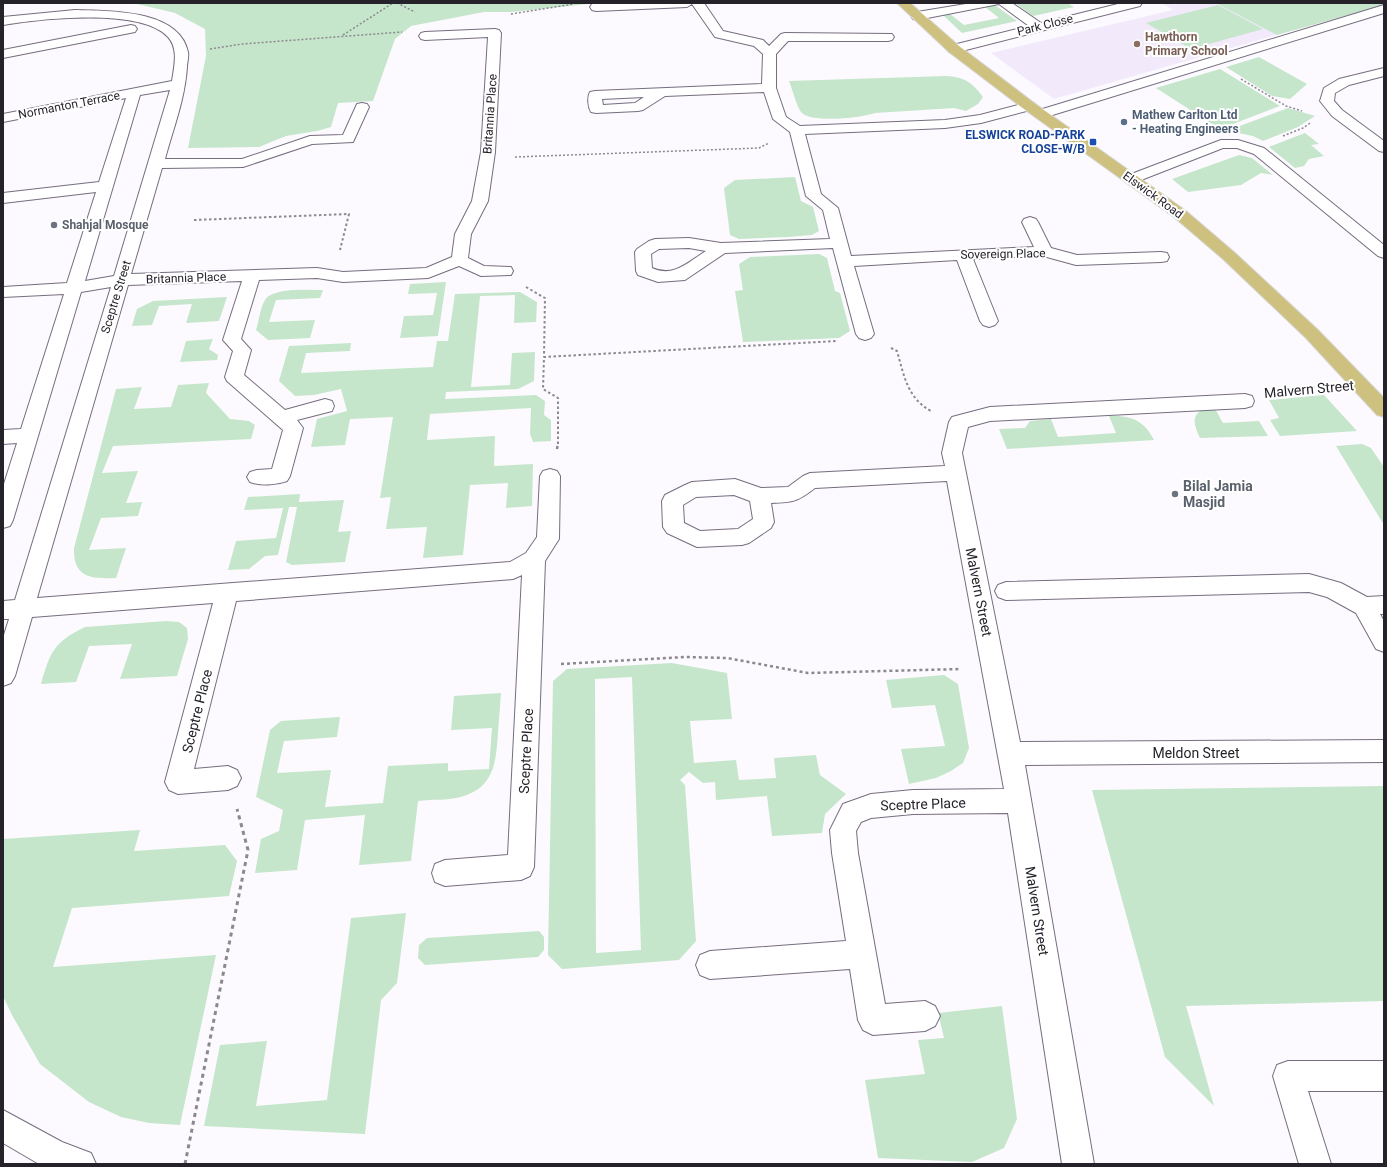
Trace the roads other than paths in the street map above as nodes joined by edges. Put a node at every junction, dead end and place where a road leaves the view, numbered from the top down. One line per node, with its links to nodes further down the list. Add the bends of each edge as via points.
1 (687, 3): 8 (street)
2 (698, 3): 17 (street, via 719,34 758,43)
3 (903, 3): 10 (main road, Elswick Road)
4 (994, 3): 10 (street)
5 (1004, 3): 12 (street)
6 (1136, 3): 12 (street, Park Close)
7 (61, 7): 11 (street, Sceptre Street); 20 (street, Sceptre Street, via 135,12 167,24 174,33 182,53)
8 (596, 7)
9 (1384, 9): 26 (street)
10 (917, 16): 16 (main road, Elswick Road)
11 (3, 21)
12 (1038, 27): 16 (street, Park Close)
13 (131, 29): 18 (street)
14 (425, 36): 41 (street, Britannia Place, via 495,33 488,152 480,201 463,234)
15 (888, 37): 17 (street, via 785,37)
16 (954, 49): 24 (main road, Elswick Road)
17 (770, 53): 21 (street)
18 (3, 54)
19 (1384, 72): 29 (street, via 1344,82 1329,91 1327,101 1337,114)
20 (178, 84): 23 (street, Normanton Terrace); 30 (street, Sceptre Street)
21 (769, 88): 22 (street); 28 (street, via 780,119)
22 (662, 92)
23 (134, 93): 27 (street, Normanton Terrace); 32 (street)
24 (1029, 106): 26 (main road, Elswick Road); 28 (street, via 945,124)
25 (362, 107): 30 (street, via 348,139 310,140 243,162)
26 (1041, 114): 31 (main road, Elswick Road)
27 (3, 118)
28 (799, 135): 35 (street, via 814,196 830,208)
29 (1383, 146)
30 (156, 164): 45 (street, Sceptre Street)
31 (1131, 179): 38 (street, via 1221,144 1238,144 1259,151); 52 (main road, Elswick Road, via 1180,214 1229,256 1312,334)
32 (106, 186): 33 (street); 46 (street)
33 (3, 198)
34 (1030, 222): 37 (street)
35 (840, 243): 36 (street); 42 (street)
36 (721, 248)
37 (1044, 251): 39 (street, Sovereign Place); 40 (street, Sovereign Place, via 1076,260)
38 (1384, 253)
39 (963, 255): 42 (street, Sovereign Place); 48 (street)
40 (1161, 256)
41 (460, 260): 43 (street, via 481,271); 44 (street, Britannia Place, via 428,273 343,277 317,273)
42 (845, 260): 49 (street)
43 (505, 271)
44 (252, 276): 45 (street, Britannia Place); 53 (street, via 232,340 242,350 234,377)
45 (121, 280): 46 (street, Britannia Place); 65 (street, Sceptre Street)
46 (74, 288): 47 (street, Britannia Place); 54 (street)
47 (3, 292)
48 (989, 321)
49 (865, 334)
50 (1245, 401): 56 (street, Malvern Street, via 990,414 959,422 952,453)
51 (325, 406): 53 (street)
52 (1384, 410)
53 (281, 418): 58 (street, via 293,428 280,476)
54 (29, 436): 55 (street); 60 (street)
55 (3, 437)
56 (956, 474): 59 (street, via 810,481 793,494); 69 (street, Malvern Street)
57 (550, 476): 61 (street, via 548,539)
58 (257, 477)
59 (760, 496)
60 (3, 520)
61 (534, 559): 63 (street, via 513,570); 72 (street, Sceptre Place, via 521,868)
62 (1006, 591): 64 (street, via 1309,583 1333,589)
63 (228, 592): 65 (street); 70 (street, Sceptre Place, via 178,782)
64 (1374, 606): 66 (street)
65 (13, 609): 67 (street, Sceptre Street)
66 (1384, 642)
67 (3, 676)
68 (1384, 751): 69 (street, Meldon Street)
69 (1009, 754): 71 (street, Malvern Street)
70 (228, 778)
71 (1019, 801): 73 (street, Sceptre Place, via 913,802 871,806 852,813 843,830); 79 (street, Malvern Street)
72 (445, 873)
73 (862, 954): 74 (street); 75 (street, Sceptre Place, via 873,1020)
74 (710, 965)
75 (925, 1016)
76 (1384, 1076): 80 (street, via 1288,1076)
77 (3, 1126): 78 (street, via 54,1155)
78 (80, 1164)
79 (1078, 1164)
80 (1315, 1164)

